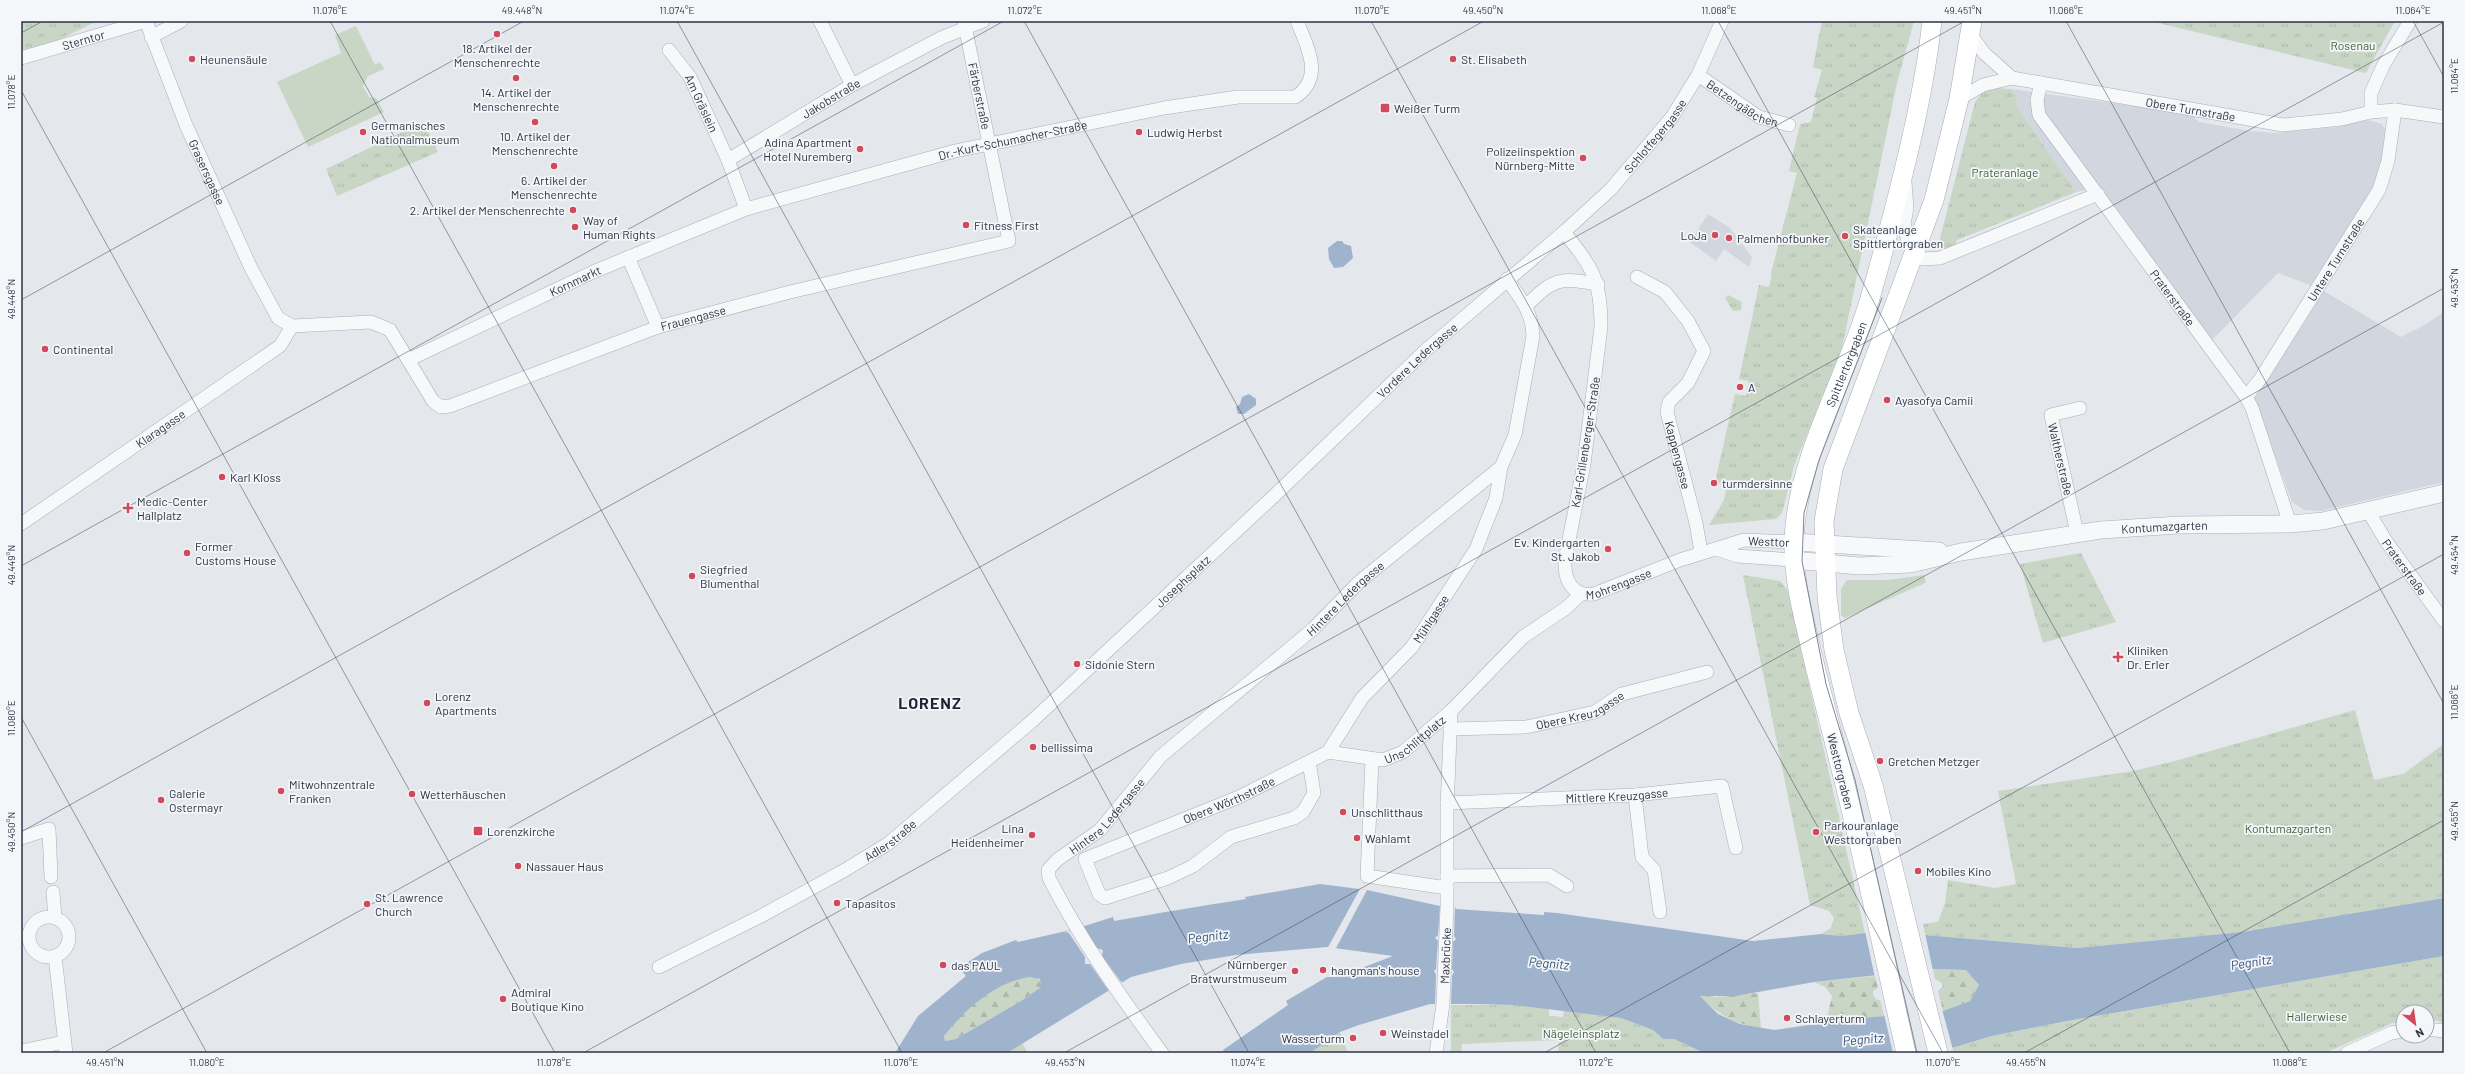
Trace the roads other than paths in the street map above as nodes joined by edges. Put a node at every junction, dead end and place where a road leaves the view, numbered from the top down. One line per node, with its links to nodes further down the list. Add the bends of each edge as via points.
1 (146, 21): 11 (street, Grasersgasse); 13 (street, Sterntor)
2 (181, 21): 11 (street)
3 (820, 21): 17 (street)
4 (983, 21): 9 (street, Jakobstraße)
5 (1297, 21): 23 (street, Dr.-Kurt-Schumacher-Straße, via 1310,52 1311,72 1303,91 1294,97 1238,97 1172,107)
6 (1722, 21): 14 (street, Schlotfegergasse)
7 (1932, 21): 25 (main road, Spittlertorgraben, via 1922,85)
8 (2410, 21): 20 (street, via 2383,66 2371,94)
9 (965, 24): 17 (street, Jakobstraße); 23 (street, Färberstraße)
10 (1971, 28): 15 (street, via 1984,53); 18 (main road, Spittlertorgraben)
11 (151, 37): 36 (street, Grasersgasse, via 186,126 251,268 278,318)
12 (668, 50): 24 (street, Am Gräslein, via 690,78)
13 (21, 58)
14 (1698, 75): 22 (street, Betzengäßchen, via 1759,117); 28 (street, Schlotfegergasse, via 1672,117 1611,188)
15 (2012, 78): 16 (street, Obere Turnstraße); 18 (street, Obere Turnstraße, via 1983,85)
16 (2041, 83): 20 (street, Obere Turnstraße, via 2283,125 2342,120); 26 (street, Praterstraße, via 2037,100 2040,115)
17 (852, 85): 24 (street, Jakobstraße)
18 (1959, 99): 30 (main road, Spittlertorgraben, via 1938,186)
19 (2395, 110): 20 (street, Obere Turnstraße); 21 (street, Obere Turnstraße); 39 (street, Untere Turnstraße, via 2388,160 2379,190 2261,378)
20 (2371, 112)
21 (2444, 117)
22 (1790, 125)
23 (990, 144): 27 (street, Dr.-Kurt-Schumacher-Straße); 29 (street, Färberstraße)
24 (728, 160): 27 (street)
25 (1904, 168): 30 (street, Spittlertorgraben, via 1907,208 1905,230); 50 (main road, Spittlertorgraben, via 1866,309 1806,472 1798,506)
26 (2098, 194): 30 (street, via 1940,258 1923,259); 39 (street, Praterstraße)
27 (746, 209): 31 (street, Kornmarkt)
28 (1564, 232): 33 (street, Vordere Ledergasse); 34 (street, Karl-Grillenberger-Straße, via 1586,260)
29 (1009, 241): 37 (street, Frauengasse, via 790,292)
30 (1916, 254): 48 (main road, Spittlertorgraben, via 1833,469 1825,507)
31 (628, 257): 37 (street); 38 (street, Kornmarkt)
32 (1637, 278): 51 (street, Kappengasse, via 1665,292 1688,321 1704,350 1688,383 1669,402 1667,412)
33 (1507, 279): 35 (street, Hintere Ledergasse); 43 (street, Vordere Ledergasse, via 1426,350)
34 (1598, 284): 35 (street, via 1567,279 1557,281 1546,287); 54 (street, Karl-Grillenberger-Straße, via 1601,327 1596,373 1584,464 1565,560 1568,582)
35 (1526, 306): 41 (street, Hintere Ledergasse, via 1533,320 1533,336 1515,435)
36 (292, 326): 38 (street, via 371,322 390,330); 45 (street, Klaragasse, via 280,346)
37 (658, 327): 38 (street, Frauengasse, via 450,406 441,407 433,401)
38 (408, 360)
39 (2246, 397): 46 (street, Praterstraße, via 2252,408)
40 (2080, 408): 47 (street, Waltherstraße, via 2051,415)
41 (1501, 467): 60 (street, Mühlgasse, via 1496,498 1476,549 1412,647 1362,698); 80 (street, Hintere Ledergasse, via 1359,582 1313,629 1161,756 1100,830 1057,860 1048,870 1049,878 1076,929 1130,1011)
42 (2444, 494): 44 (street, Kontumazgarten)
43 (1275, 495): 56 (street, Josephsplatz)
44 (2368, 511): 46 (street, Kontumazgarten); 55 (street, Praterstraße, via 2386,542)
45 (21, 524)
46 (2290, 524): 47 (street, Kontumazgarten, via 2145,526)
47 (2077, 533): 52 (street, Kontumazgarten)
48 (1824, 544): 50 (street, Westtor); 52 (street, Kontumazgarten); 53 (main road, Spittlertorgraben)
49 (1717, 549): 50 (street, Westtor, via 1737,556); 50 (street, Westtor, via 1744,540); 51 (street, Westtor)
50 (1793, 551): 53 (street, Kontumazgarten); 82 (main road, Westtorgraben, via 1811,652 1840,761)
51 (1701, 552): 54 (street, Mohrengasse, via 1603,592)
52 (1961, 552): 53 (street, Kontumazgarten, via 1912,564 1859,566)
53 (1824, 563): 83 (main road, Westtorgraben, via 1830,621 1841,679 1873,785)
54 (1581, 594): 58 (street, Mohrengasse, via 1566,608 1523,637)
55 (2444, 621)
56 (1090, 667): 76 (street, Adlerstraße, via 964,780 889,843 761,916)
57 (1707, 672): 59 (street, Obere Kreuzgasse, via 1622,694 1588,714 1526,727)
58 (1451, 711): 59 (street, Unschlittplatz); 61 (street, Unschlittplatz, via 1403,752 1383,760)
59 (1450, 729): 64 (street, Unschlittplatz)
60 (1328, 752): 61 (street); 62 (street, Obere Wörthstraße)
61 (1372, 760): 68 (street, Unschlittplatz, via 1367,876)
62 (1309, 762): 62 (street, Obere Wörthstraße, via 1233,799 1085,859 1099,894 1105,898 1168,878 1193,866 1231,837 1294,818 1303,812 1314,793)
63 (1635, 795): 64 (street, Mittlere Kreuzgasse); 66 (street, Mittlere Kreuzgasse, via 1722,786); 72 (street, via 1642,857 1654,870)
64 (1447, 803): 68 (street, Unschlittplatz)
65 (21, 838): 67 (street, via 49,829)
66 (1736, 848)
67 (51, 878)
68 (1447, 882): 69 (street, via 1549,875); 71 (street, Unschlittplatz)
69 (1567, 886)
70 (53, 892): 73 (street)
71 (1447, 906): 81 (street, Maxbrücke, via 1443,1004)
72 (1660, 912)
73 (55, 918): 74 (street, via 37,921); 75 (street, via 65,924 69,935 67,946)
74 (25, 937): 75 (street, via 37,953 42,956)
75 (55, 956): 78 (street)
76 (659, 967)
77 (2395, 1032): 84 (street)
78 (65, 1047): 79 (street)
79 (21, 1050)
80 (1162, 1053)
81 (1436, 1053)
82 (1906, 1053)
83 (1938, 1053)
84 (2347, 1053)

